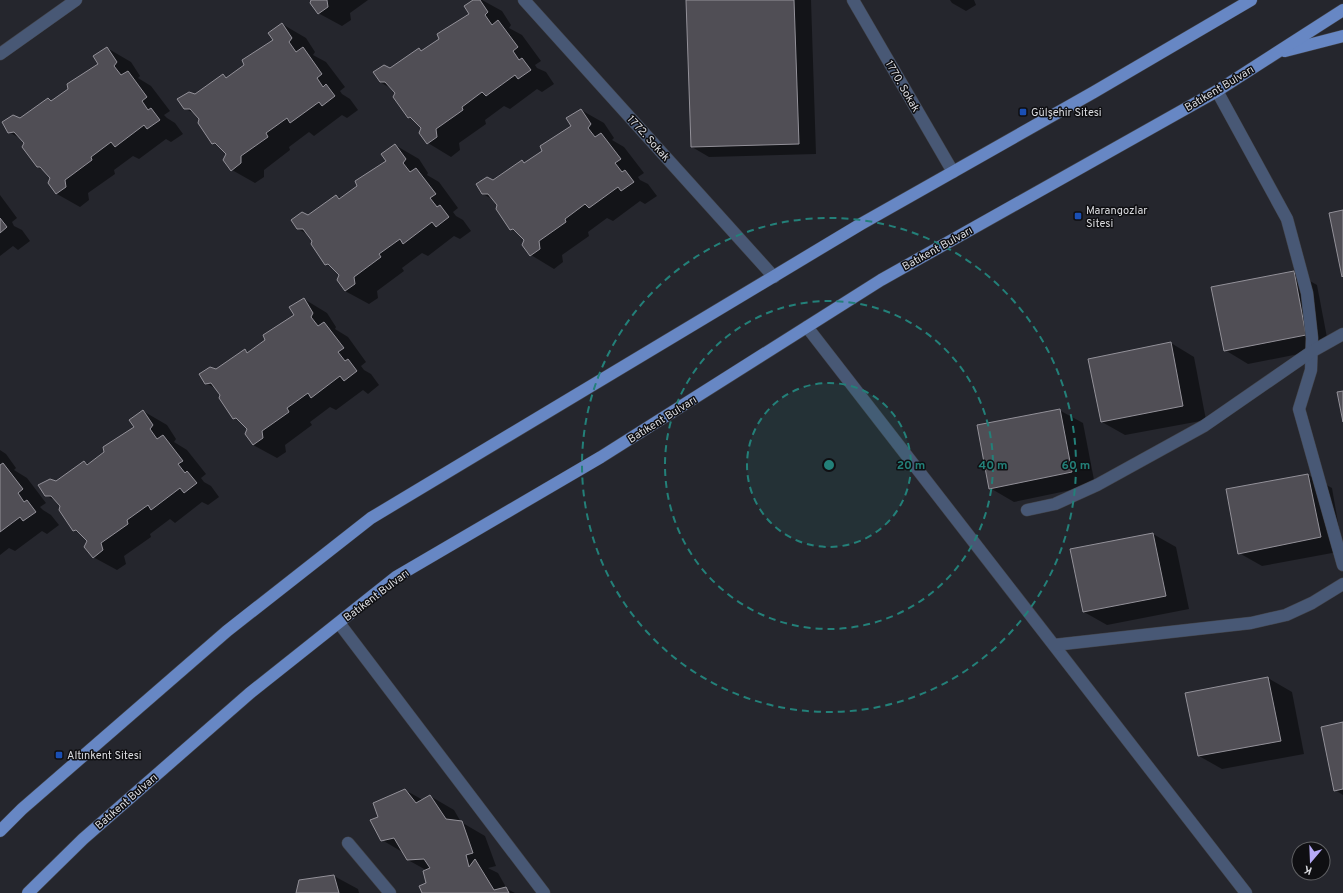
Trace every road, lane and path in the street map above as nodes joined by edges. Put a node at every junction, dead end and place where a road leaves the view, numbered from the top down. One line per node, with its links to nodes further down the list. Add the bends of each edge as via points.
1 (76, 0): 7 (street)
2 (524, 0): 11 (street, 1772. Sokak)
3 (852, 0): 10 (street, 1770. Sokak)
4 (1251, 0): 10 (main road)
5 (1343, 10): 8 (main road, Batıkent Bulvarı)
6 (1343, 36): 8 (main road)
7 (0, 54)
8 (1274, 54): 9 (main road, Batıkent Bulvarı)
9 (1217, 91): 12 (main road, Batıkent Bulvarı, via 881,280); 14 (street, via 1287,219 1308,293)
10 (953, 172): 11 (main road)
11 (774, 277): 20 (main road, via 371,518 227,631 22,808)
12 (806, 327): 18 (main road, Batıkent Bulvarı, via 601,457 396,577); 19 (street)
13 (1343, 334): 14 (street)
14 (1311, 352): 15 (street, via 1204,426 1097,485 1056,504); 16 (street, via 1311,370 1299,409)
15 (1027, 510)
16 (1343, 565)
17 (1343, 584): 19 (street, via 1286,615 1251,623)
18 (339, 623): 22 (main road, Batıkent Bulvarı, via 250,693 83,839); 24 (street)
19 (1054, 646): 25 (street)
20 (0, 831)
21 (348, 843): 23 (street)
22 (28, 893)
23 (390, 893)
24 (544, 893)
25 (1246, 893)

